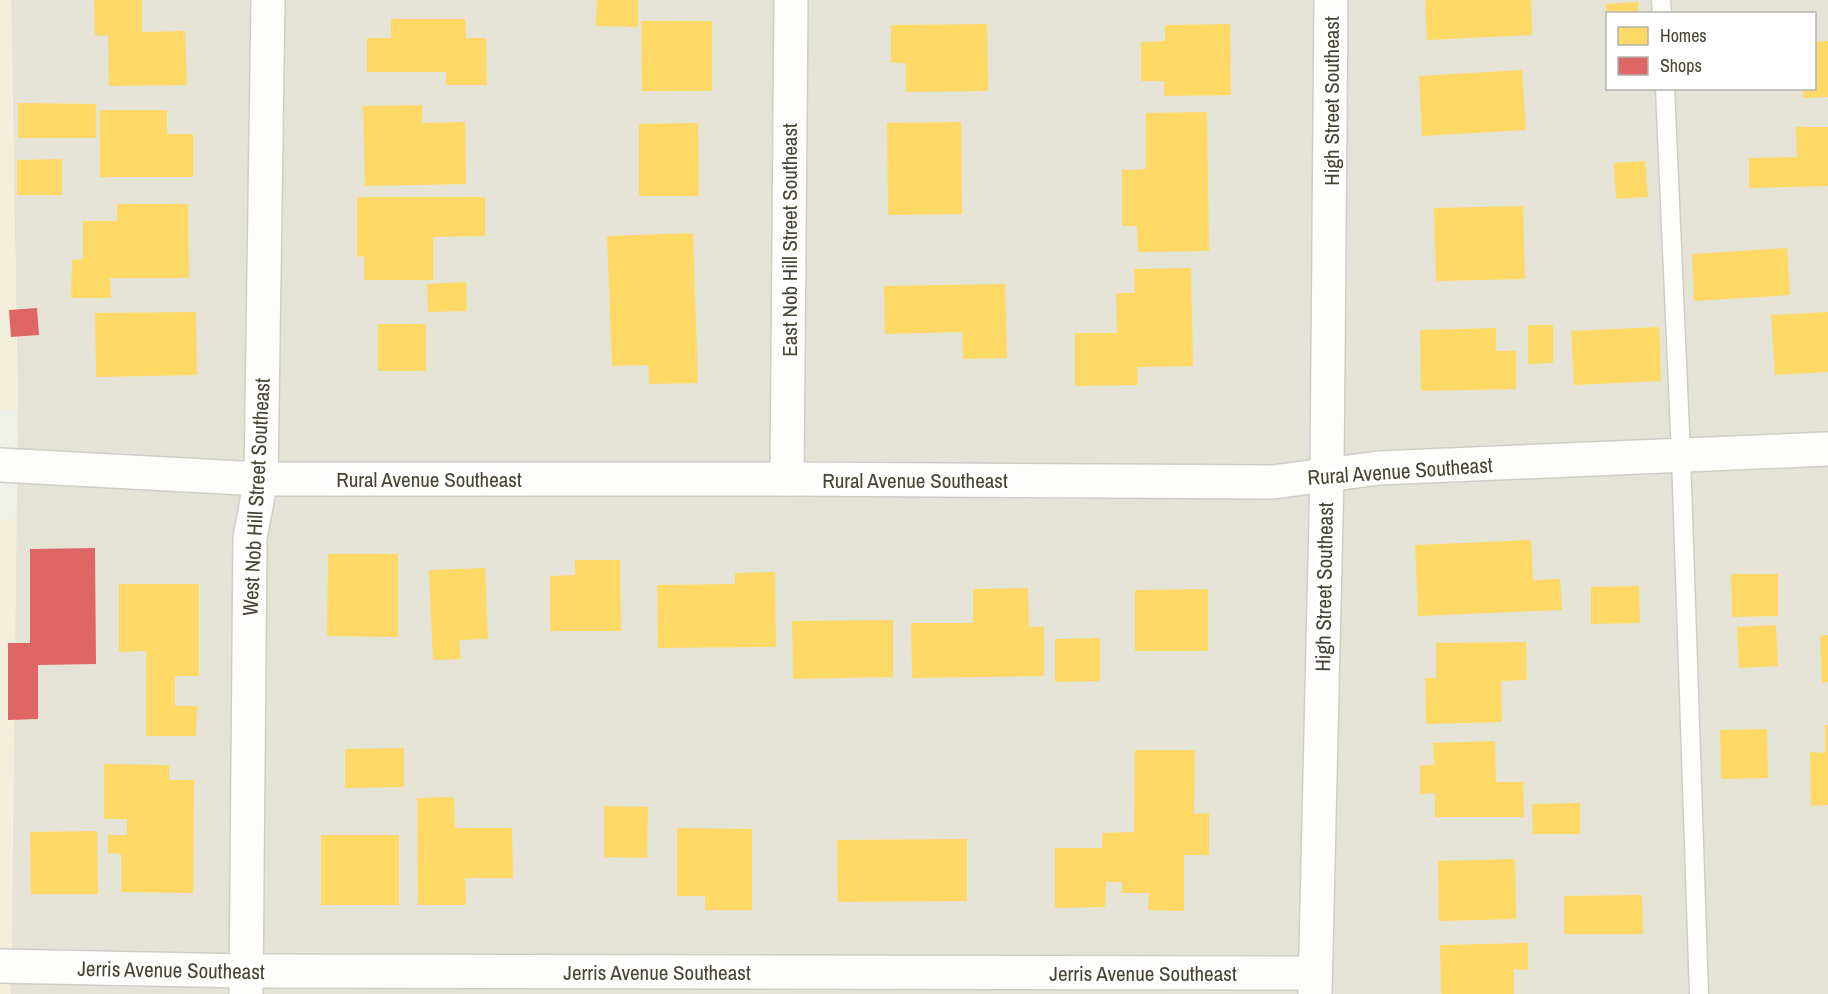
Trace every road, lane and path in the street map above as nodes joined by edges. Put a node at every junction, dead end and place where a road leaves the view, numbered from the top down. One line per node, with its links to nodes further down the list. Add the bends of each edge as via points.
1 (268, 0): 9 (street, West Nob Hill Street Southeast)
2 (792, 0): 10 (street, East Nob Hill Street Southeast)
3 (1331, 0): 8 (street, High Street Southeast)
4 (1665, 90): 6 (lane)
5 (1828, 449): 6 (street, Rural Avenue Southeast)
6 (1681, 455): 8 (street, Rural Avenue Southeast, via 1379,468); 14 (lane)
7 (0, 465): 9 (street, Rural Avenue Southeast)
8 (1327, 474): 10 (street, Rural Avenue Southeast, via 1273,482); 13 (street, High Street Southeast)
9 (261, 478): 10 (street, Rural Avenue Southeast); 12 (street, West Nob Hill Street Southeast, via 250,538)
10 (787, 479)
11 (0, 966): 12 (street, Jerris Avenue Southeast)
12 (246, 983): 13 (street, Jerris Avenue Southeast)
13 (1315, 984)
14 (1699, 994)

